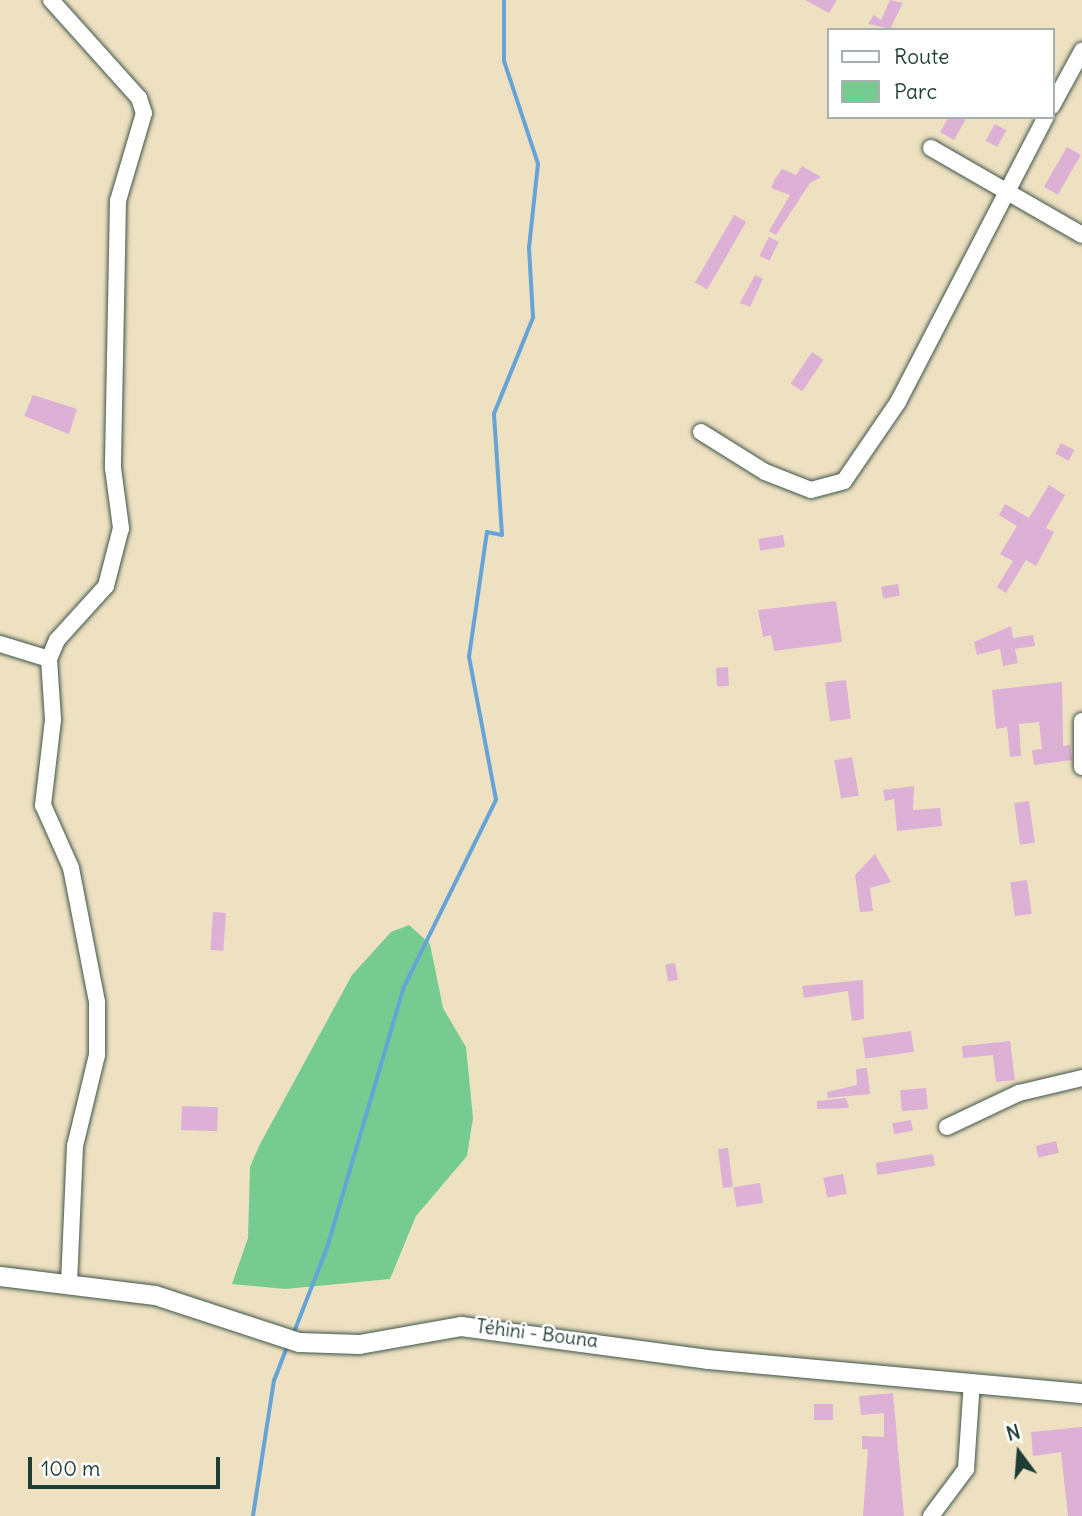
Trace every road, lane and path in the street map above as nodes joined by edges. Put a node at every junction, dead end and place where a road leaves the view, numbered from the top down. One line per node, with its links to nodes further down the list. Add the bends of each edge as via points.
1 (51, 0): 10 (street, via 139,98 144,113 123,167 118,201 113,468 121,528 106,586 57,640)
2 (1080, 62): 3 (street)
3 (1054, 103)
4 (1045, 119): 6 (street)
5 (931, 148): 6 (street)
6 (1006, 192): 7 (street); 8 (street, via 898,402 844,481 811,490 765,472)
7 (1082, 235)
8 (701, 432)
9 (0, 643): 10 (street)
10 (49, 659): 16 (street, via 53,719 43,805 71,867 97,1002 97,1055 75,1146)
11 (1082, 722): 12 (street)
12 (1082, 767)
13 (1082, 1078): 14 (street, via 1019,1093)
14 (947, 1127)
15 (0, 1276): 16 (street, Téhini - Bouna)
16 (69, 1283): 17 (street, Téhini - Bouna, via 155,1295 299,1342 359,1344 461,1326 707,1359)
17 (972, 1382): 18 (street, Téhini - Bouna); 19 (street, via 966,1469)
18 (1082, 1393)
19 (931, 1516)

